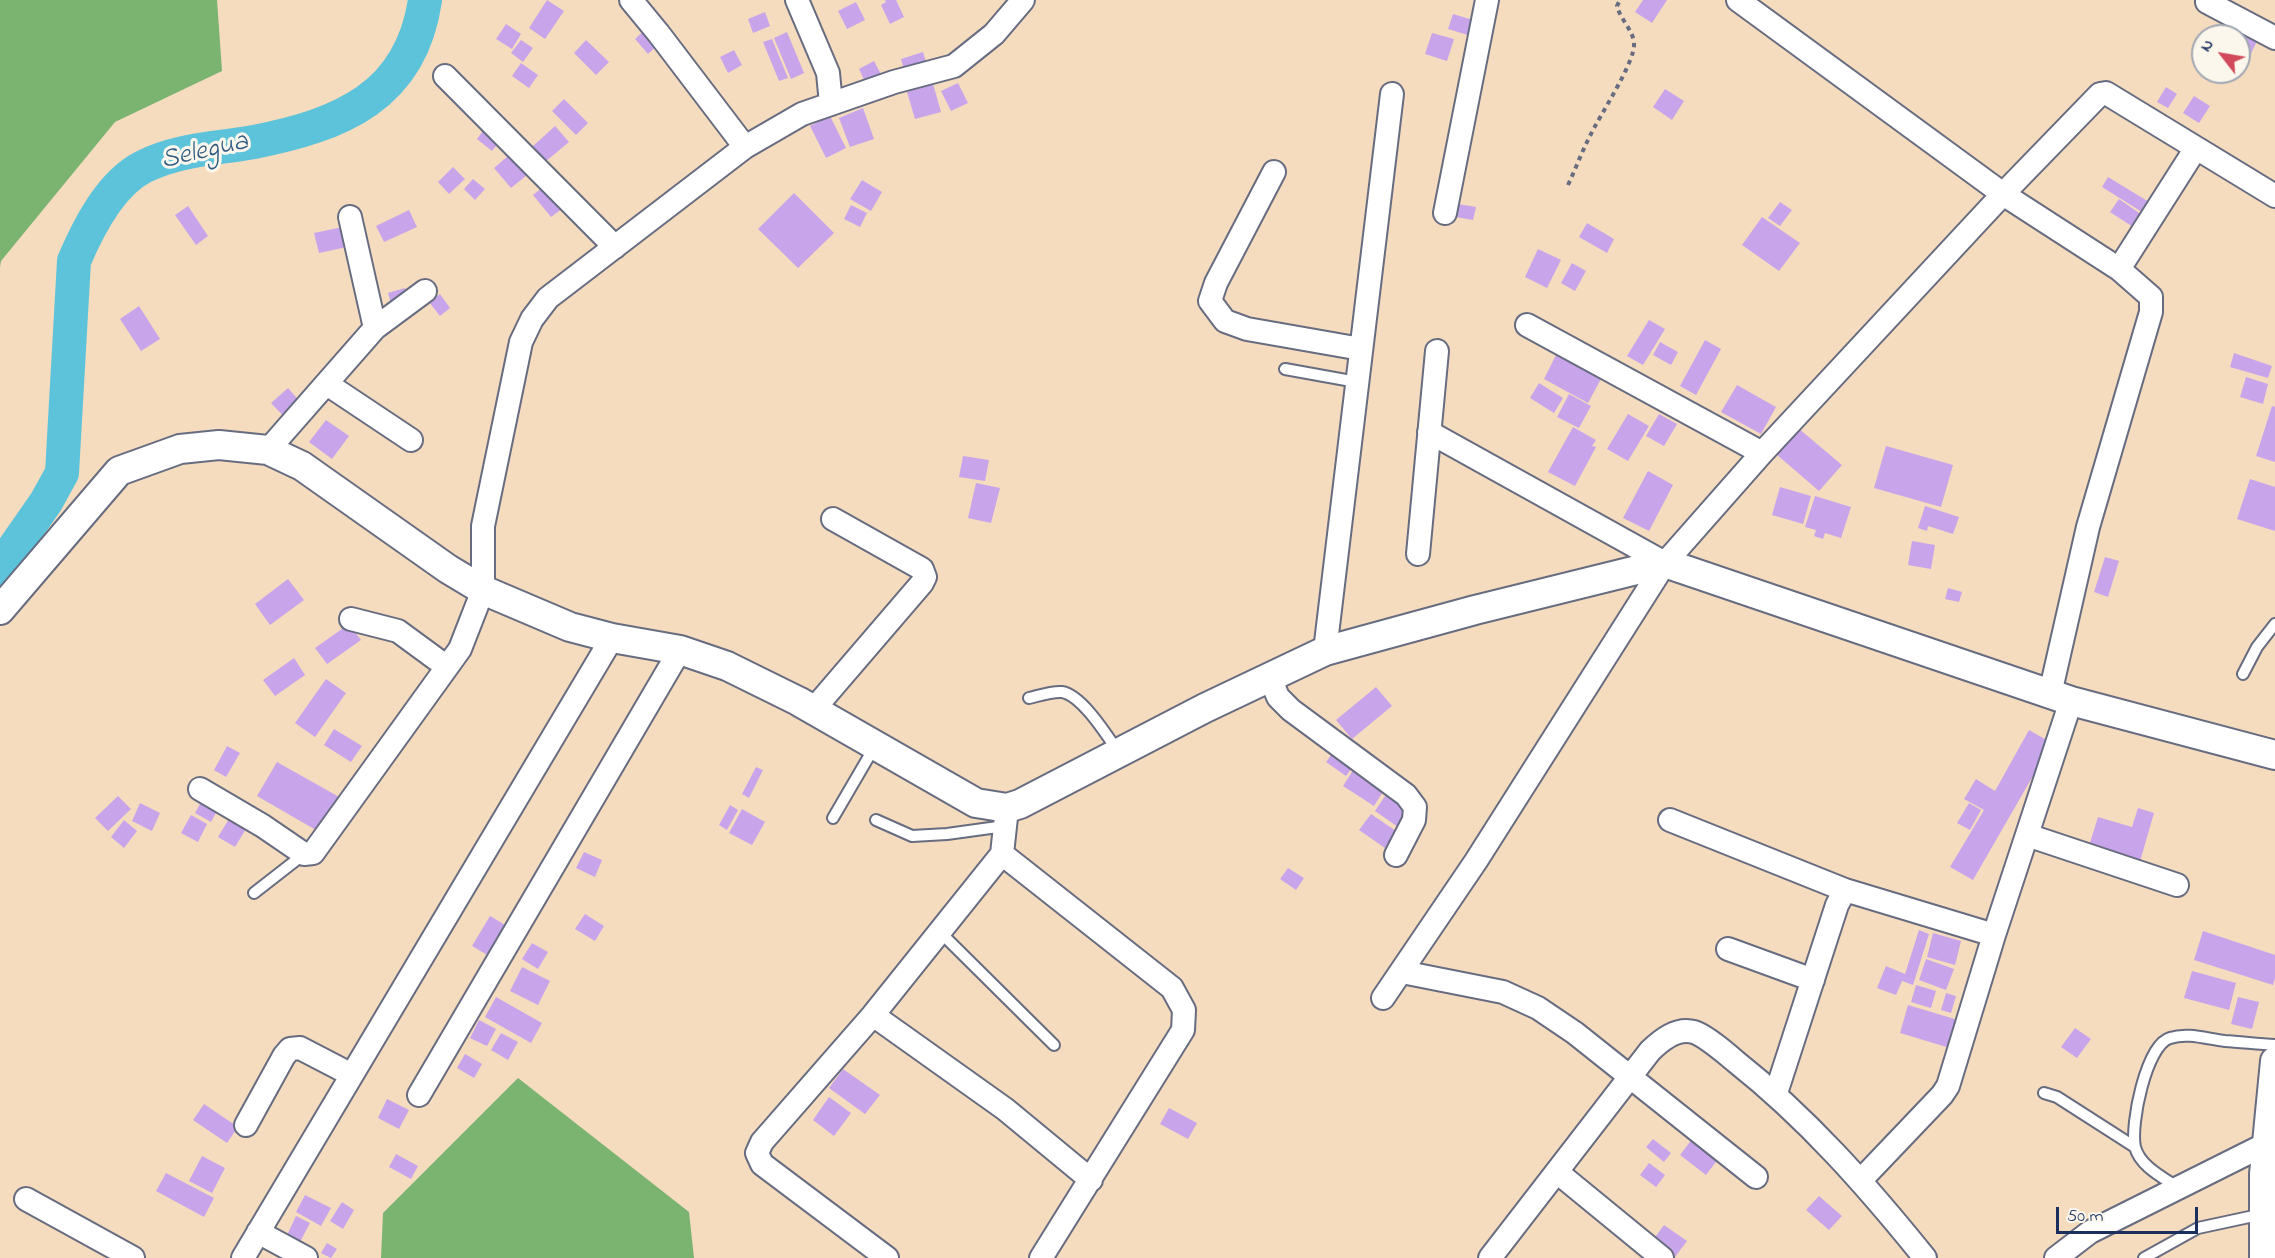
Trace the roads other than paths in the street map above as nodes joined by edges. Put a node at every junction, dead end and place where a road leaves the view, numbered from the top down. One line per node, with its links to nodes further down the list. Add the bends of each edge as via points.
1 (631, 0): 11 (street)
2 (797, 0): 10 (street, via 828,73)
3 (1023, 0): 10 (street, via 994,34 954,66)
4 (1487, 0): 16 (street)
5 (1738, 0): 14 (street)
6 (2207, 2): 7 (street)
7 (2275, 38)
8 (445, 76): 18 (street)
9 (1392, 94): 23 (street)
10 (831, 104): 11 (street, via 802,114)
11 (746, 147): 18 (street)
12 (2196, 148): 14 (street, via 2106,93 2100,94); 15 (street); 19 (street)
13 (1274, 172): 23 (street, via 1210,301 1225,321 1247,329)
14 (2003, 194): 19 (street); 31 (street)
15 (2275, 196)
16 (1445, 213)
17 (350, 217): 22 (street)
18 (615, 247): 35 (street, via 548,298 521,342 483,526)
19 (2119, 269): 46 (street, via 2151,297 2151,312 2088,526)
20 (425, 291): 22 (street)
21 (1527, 325): 31 (street)
22 (375, 328): 27 (street)
23 (1361, 349): 26 (street)
24 (1437, 351): 28 (street)
25 (1285, 369): 26 (lane)
26 (1357, 382): 41 (street)
27 (327, 384): 29 (street); 30 (street)
28 (1429, 432): 33 (street); 34 (street)
29 (411, 440)
30 (268, 450): 35 (street, via 302,466); 36 (street, via 219,445 180,449 119,471)
31 (1762, 453): 34 (street)
32 (833, 519): 47 (street, via 922,569 925,577)
33 (1418, 554)
34 (1665, 563): 41 (street); 46 (street); 66 (street)
35 (483, 591): 39 (street, via 570,627); 42 (street, via 460,649)
36 (0, 610)
37 (351, 619): 42 (street, via 398,630)
38 (2275, 624): 43 (lane)
39 (612, 638): 40 (street); 73 (street)
40 (680, 650): 47 (street, via 727,666); 77 (street)
41 (1325, 651): 44 (street)
42 (447, 667): 57 (street, via 313,853)
43 (2243, 674)
44 (1270, 677): 49 (street); 59 (street, via 1278,697 1291,710 1406,795 1415,807 1414,820)
45 (1029, 698): 49 (lane, via 1062,692 1076,698)
46 (2060, 698): 50 (street); 56 (street)
47 (813, 710): 48 (street)
48 (875, 746): 52 (street); 53 (lane)
49 (1119, 753): 52 (street, via 1020,804)
50 (2275, 754)
51 (201, 789): 57 (street)
52 (1006, 817): 54 (lane, via 947,834 912,836); 58 (street)
53 (833, 818)
54 (876, 820)
55 (1670, 820): 61 (street)
56 (2027, 835): 60 (street); 64 (street)
57 (304, 854): 62 (lane)
58 (1002, 854): 63 (street); 83 (street, via 1172,988 1184,1010 1183,1030)
59 (1396, 855)
60 (2177, 885)
61 (1845, 890): 64 (street); 67 (street)
62 (254, 893)
63 (940, 932): 69 (street); 70 (lane)
64 (1994, 935): 84 (street, via 1946,1091)
65 (1728, 949): 67 (street)
66 (1402, 972): 68 (street); 74 (street, via 1487,988 1522,1000 1575,1033)
67 (1813, 980): 75 (street)
68 (1383, 998)
69 (873, 1015): 83 (street, via 1005,1109); 92 (street, via 762,1142 757,1153 762,1164)
70 (1054, 1045)
71 (2275, 1045): 80 (lane, via 2188,1035 2168,1038 2156,1048 2145,1074 2136,1113)
72 (2275, 1061): 79 (street)
73 (352, 1075): 78 (street, via 300,1048 290,1049); 88 (street)
74 (1630, 1077): 75 (street, via 1662,1040 1677,1033 1694,1032); 81 (street); 82 (street)
75 (1776, 1094): 84 (street)
76 (2044, 1094): 80 (lane, via 2057,1097)
77 (419, 1095)
78 (246, 1125)
79 (2266, 1144): 85 (street); 87 (street)
80 (2135, 1147): 85 (lane, via 2148,1168)
81 (1557, 1172): 94 (street); 95 (street)
82 (1756, 1177)
83 (1091, 1180): 93 (street)
84 (1861, 1180): 96 (street)
85 (2177, 1187): 97 (street, via 2090,1232)
86 (26, 1199): 89 (street)
87 (2264, 1214): 98 (lane, via 2198,1228); 99 (street)
88 (258, 1232): 90 (street); 91 (street)
89 (134, 1258)
90 (243, 1258)
91 (306, 1258)
92 (887, 1258)
93 (1041, 1258)
94 (1490, 1258)
95 (1662, 1258)
96 (1925, 1258)
97 (2056, 1258)
98 (2144, 1258)
99 (2264, 1258)

